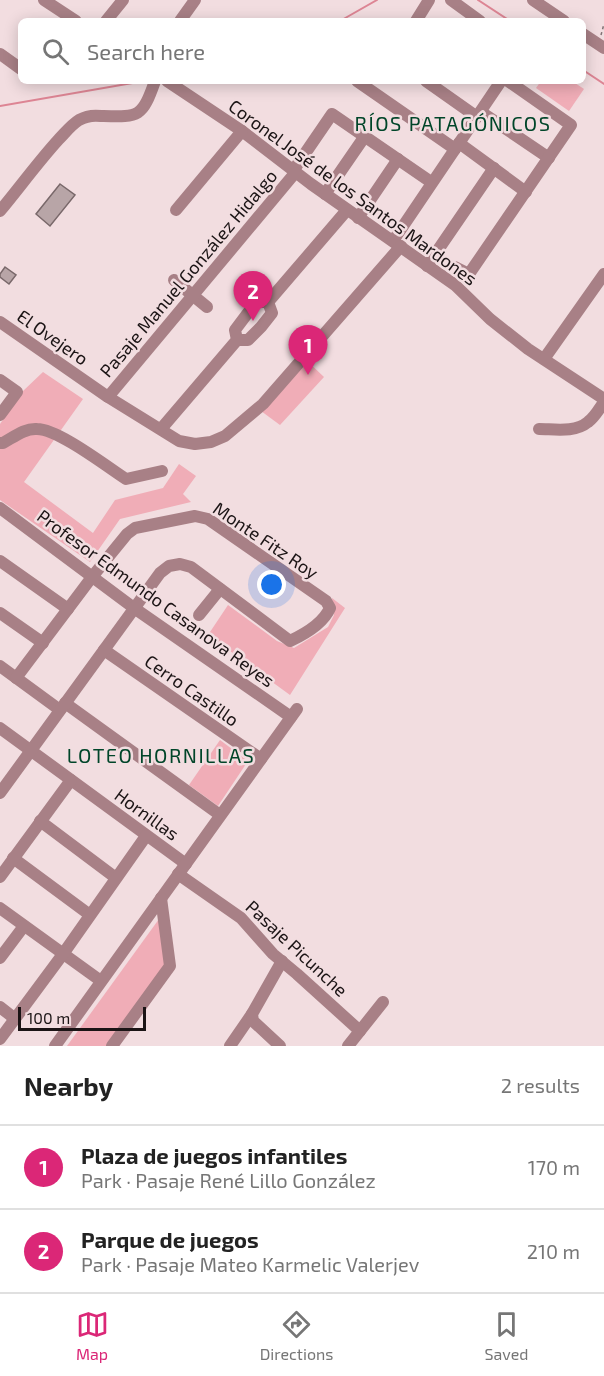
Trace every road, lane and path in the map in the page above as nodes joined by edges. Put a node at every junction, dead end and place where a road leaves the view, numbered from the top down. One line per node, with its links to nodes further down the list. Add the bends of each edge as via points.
1 (44, 0): 7 (street)
2 (123, 0): 10 (street)
3 (195, 0): 11 (street)
4 (429, 0): 12 (street)
5 (451, 0): 13 (street)
6 (533, 0): 8 (street)
7 (64, 5): 9 (street)
8 (545, 16)
9 (74, 18)
10 (108, 18)
11 (182, 18)
12 (418, 18)
13 (476, 18)
14 (604, 24): 16 (path)
15 (586, 35): 16 (street)
16 (602, 43)
17 (0, 54): 18 (street)
18 (18, 67)
19 (154, 84): 38 (street, via 146,105 137,114 92,115 71,126)
20 (172, 84): 26 (street, Coronel José de los Santos Mardones)
21 (431, 84): 25 (street)
22 (500, 84): 25 (street)
23 (504, 84): 29 (street, via 571,125)
24 (371, 85): 28 (street)
25 (479, 114): 28 (street); 29 (street)
26 (242, 131): 32 (street, Coronel José de los Santos Mardones); 36 (street)
27 (365, 136): 30 (street); 32 (street, Pasaje Manuel González Hidalgo, via 332,114); 35 (street)
28 (457, 146): 31 (street); 33 (street)
29 (549, 158): 34 (street)
30 (398, 159): 33 (street); 39 (street)
31 (494, 168): 34 (street); 41 (street)
32 (294, 172): 35 (street, Coronel José de los Santos Mardones); 45 (street, Pasaje Manuel González Hidalgo)
33 (431, 182): 40 (street)
34 (526, 192): 42 (street, via 468,274)
35 (325, 194): 37 (street, Coronel José de los Santos Mardones)
36 (176, 210)
37 (347, 210): 39 (street, Coronel José de los Santos Mardones); 46 (street)
38 (0, 211)
39 (358, 218): 40 (street, Coronel José de los Santos Mardones)
40 (397, 244): 41 (street, Coronel José de los Santos Mardones); 55 (street, El Ovejero, via 264,404 225,436 195,444 179,441)
41 (427, 266): 50 (street, Coronel José de los Santos Mardones)
42 (455, 267)
43 (604, 274): 50 (street)
44 (174, 280): 45 (street)
45 (193, 295): 47 (street); 52 (street, Pasaje Manuel González Hidalgo)
46 (268, 302): 49 (street, via 256,302 235,330); 49 (street, via 272,312 261,327 248,340)
47 (207, 307)
48 (0, 322): 52 (street, El Ovejero)
49 (237, 340): 55 (street)
50 (544, 359): 53 (street, Coronel José de los Santos Mardones)
51 (0, 381): 54 (street, via 17,392)
52 (108, 397): 55 (street, El Ovejero)
53 (604, 401): 56 (street, via 583,426)
54 (0, 416)
55 (161, 429)
56 (539, 429)
57 (0, 444): 58 (street, via 36,428 63,437 126,479)
58 (162, 471)
59 (0, 508): 61 (street, Profesor Edmundo Casanova Reyes)
60 (0, 561): 64 (street)
61 (92, 577): 62 (street, Monte Fitz Roy, via 135,528 195,516 208,519 244,543 326,601 330,608 326,617 290,641); 63 (street, Profesor Edmundo Casanova Reyes); 64 (street, Monte Fitz Roy)
62 (220, 589): 63 (street, via 191,567 169,566); 66 (street)
63 (134, 608): 68 (street); 74 (street, Profesor Edmundo Casanova Reyes, via 294,713)
64 (68, 609): 67 (street, Monte Fitz Roy)
65 (0, 613): 67 (street)
66 (200, 615)
67 (43, 643): 70 (street, Monte Fitz Roy)
68 (104, 650): 71 (street); 74 (street, Cerro Castillo)
69 (0, 666): 70 (street)
70 (16, 678): 71 (street)
71 (62, 707): 73 (street); 77 (street)
72 (0, 729): 73 (street, Hornillas)
73 (30, 751): 75 (street, Hornillas); 76 (street)
74 (261, 759): 77 (street)
75 (70, 780): 78 (street); 79 (street, Hornillas)
76 (0, 792)
77 (220, 815): 81 (street)
78 (40, 821): 80 (street); 83 (street)
79 (146, 836): 81 (street, Hornillas); 83 (street)
80 (13, 858): 82 (street); 86 (street)
81 (182, 869): 84 (street); 90 (street, Pasaje Picunche, via 241,918)
82 (0, 877)
83 (116, 878): 86 (street)
84 (161, 898): 91 (street); 99 (street, via 170,966)
85 (0, 908): 87 (street)
86 (90, 915): 88 (street)
87 (24, 926): 88 (street); 89 (street)
88 (63, 954): 91 (street); 94 (street)
89 (0, 958)
90 (282, 961): 95 (street); 96 (street, Pasaje Picunche)
91 (101, 981): 98 (street)
92 (383, 1002): 96 (street)
93 (0, 1007): 94 (street)
94 (14, 1018): 97 (street)
95 (252, 1018): 100 (street); 101 (street)
96 (360, 1031): 102 (street)
97 (0, 1039)
98 (54, 1046)
99 (112, 1046)
100 (230, 1046)
101 (280, 1046)
102 (348, 1046)

